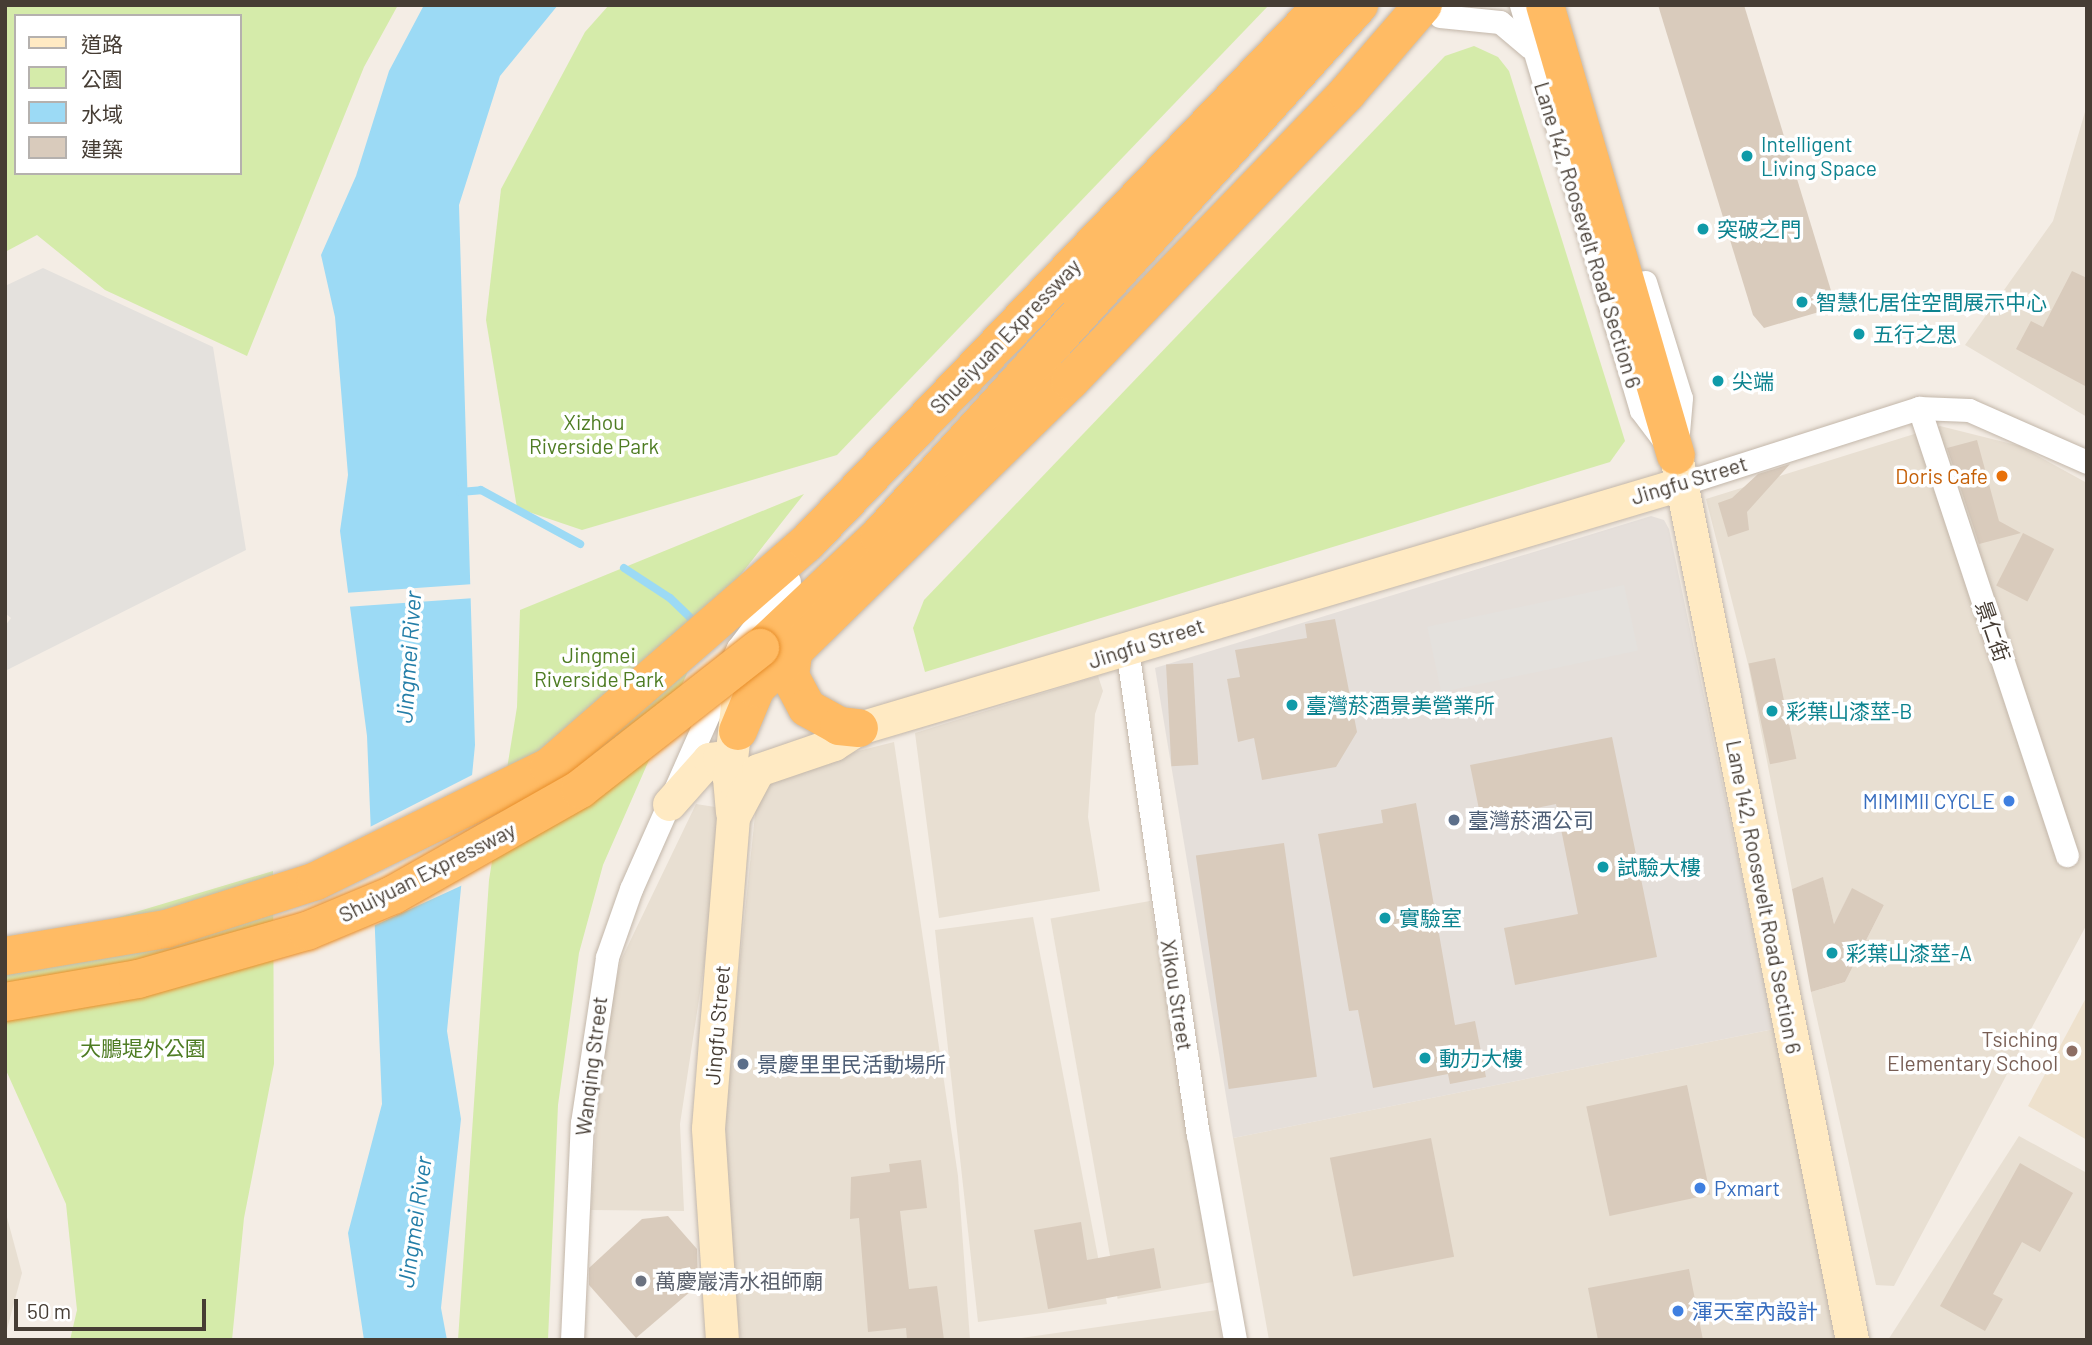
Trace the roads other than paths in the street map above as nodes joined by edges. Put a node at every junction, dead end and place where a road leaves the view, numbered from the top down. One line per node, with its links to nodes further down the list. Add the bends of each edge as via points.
1 (1323, 5): 21 (highway, Shuiyuan Expressway, via 807,543 549,766 316,881 166,929)
2 (1336, 5): 12 (street, Wanqing Street, via 765,605)
3 (1359, 5): 22 (highway, Shuiyuan Expressway, bridge, via 879,536 760,648 580,789 393,895 307,932 138,979)
4 (1521, 5): 8 (street, Lane 142, Roosevelt Road Section 6)
5 (1545, 5): 11 (highway)
6 (1559, 5): 11 (street, Lane 142, Roosevelt Road Section 6, via 1681,398)
7 (1431, 11): 8 (street, via 1500,22); 14 (highway)
8 (1532, 49): 11 (street, Lane 142, Roosevelt Road Section 6, via 1641,410)
9 (1919, 408): 10 (street, Jingfu Street, via 1969,410); 11 (street, Jingfu Street); 20 (street, 景仁街)
10 (2087, 462)
11 (1680, 469): 13 (street, Jingfu Street); 26 (street, Lane 142, Roosevelt Road Section 6)
12 (738, 648): 16 (street); 18 (street, Wanqing Street)
13 (1127, 649): 15 (street, Jingfu Street); 25 (street, Xikou Street, via 1198,1135)
14 (793, 654): 15 (highway, via 790,676 807,708 839,726); 16 (highway, via 757,688)
15 (859, 728): 19 (street, Jingfu Street, via 834,744 758,770)
16 (738, 731): 17 (street)
17 (729, 776): 18 (street, via 719,758 709,759); 19 (street)
18 (669, 804): 23 (street, Wanqing Street, via 607,957 592,1037)
19 (733, 817): 24 (street, Jingfu Street, via 708,1128)
20 (2067, 855)
21 (5, 956)
22 (5, 1002)
23 (572, 1340)
24 (722, 1340)
25 (1235, 1340)
26 (1852, 1340)

